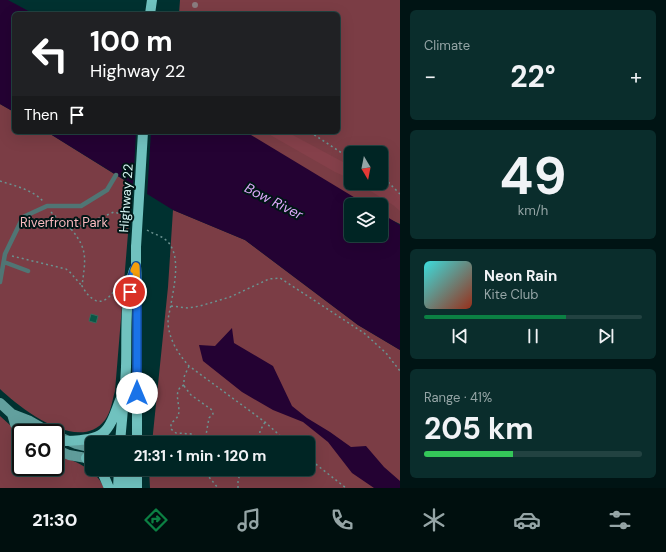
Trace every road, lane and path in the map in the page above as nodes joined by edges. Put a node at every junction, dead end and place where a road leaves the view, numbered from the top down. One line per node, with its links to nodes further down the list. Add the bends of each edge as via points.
1 (152, 0): 2 (main road)
2 (150, 12)
3 (143, 134): 16 (main road, Highway 22, bridge)
4 (313, 134): 5 (path)
5 (344, 154)
6 (116, 175): 10 (lane, via 107,190 81,206)
7 (0, 181): 10 (path, via 38,196)
8 (388, 182): 9 (path)
9 (400, 194)
10 (46, 206): 12 (path, via 58,220); 14 (lane, via 23,216)
11 (133, 221): 12 (path, via 114,212)
12 (71, 229): 20 (path, via 80,241 84,253)
13 (144, 229): 21 (path, via 166,239 173,250 175,256)
14 (5, 254): 15 (lane); 20 (path, via 66,269)
15 (4, 262): 17 (lane); 19 (lane)
16 (136, 266): 25 (main road, Highway 22, via 131,280 127,317); 32 (main road, Highway 22)
17 (28, 271)
18 (122, 276): 20 (path, via 115,290 101,302 91,298)
19 (0, 282)
20 (82, 286)
21 (171, 306): 22 (path, via 168,319 170,332 176,348); 23 (path, via 194,308 230,297 261,282 280,278 364,333 386,353)
22 (189, 366): 24 (path, via 184,377); 28 (path)
23 (400, 371)
24 (184, 386): 33 (path, via 180,387 178,392 178,416 171,429 176,433); 34 (path, via 191,395 212,410)
25 (124, 389): 31 (main road, Highway 22); 37 (main road, via 112,424 103,434 88,440)
26 (0, 403): 27 (main road)
27 (12, 414): 29 (main road); 30 (main road)
28 (265, 422): 35 (path); 36 (path)
29 (16, 424)
30 (36, 424)
31 (121, 436)
32 (136, 436)
33 (195, 436)
34 (207, 436)
35 (260, 436)
36 (280, 436)
37 (66, 441): 38 (main road)
38 (85, 446)
39 (64, 453): 40 (main road)
40 (85, 460)
41 (315, 464): 54 (path)
42 (104, 476): 48 (main road)
43 (119, 476): 49 (main road)
44 (127, 476): 50 (main road)
45 (137, 476): 51 (main road)
46 (209, 476): 52 (path)
47 (239, 476): 53 (path)
48 (109, 488)
49 (118, 488)
50 (128, 488)
51 (137, 488)
52 (218, 488)
53 (238, 488)
54 (346, 488)

